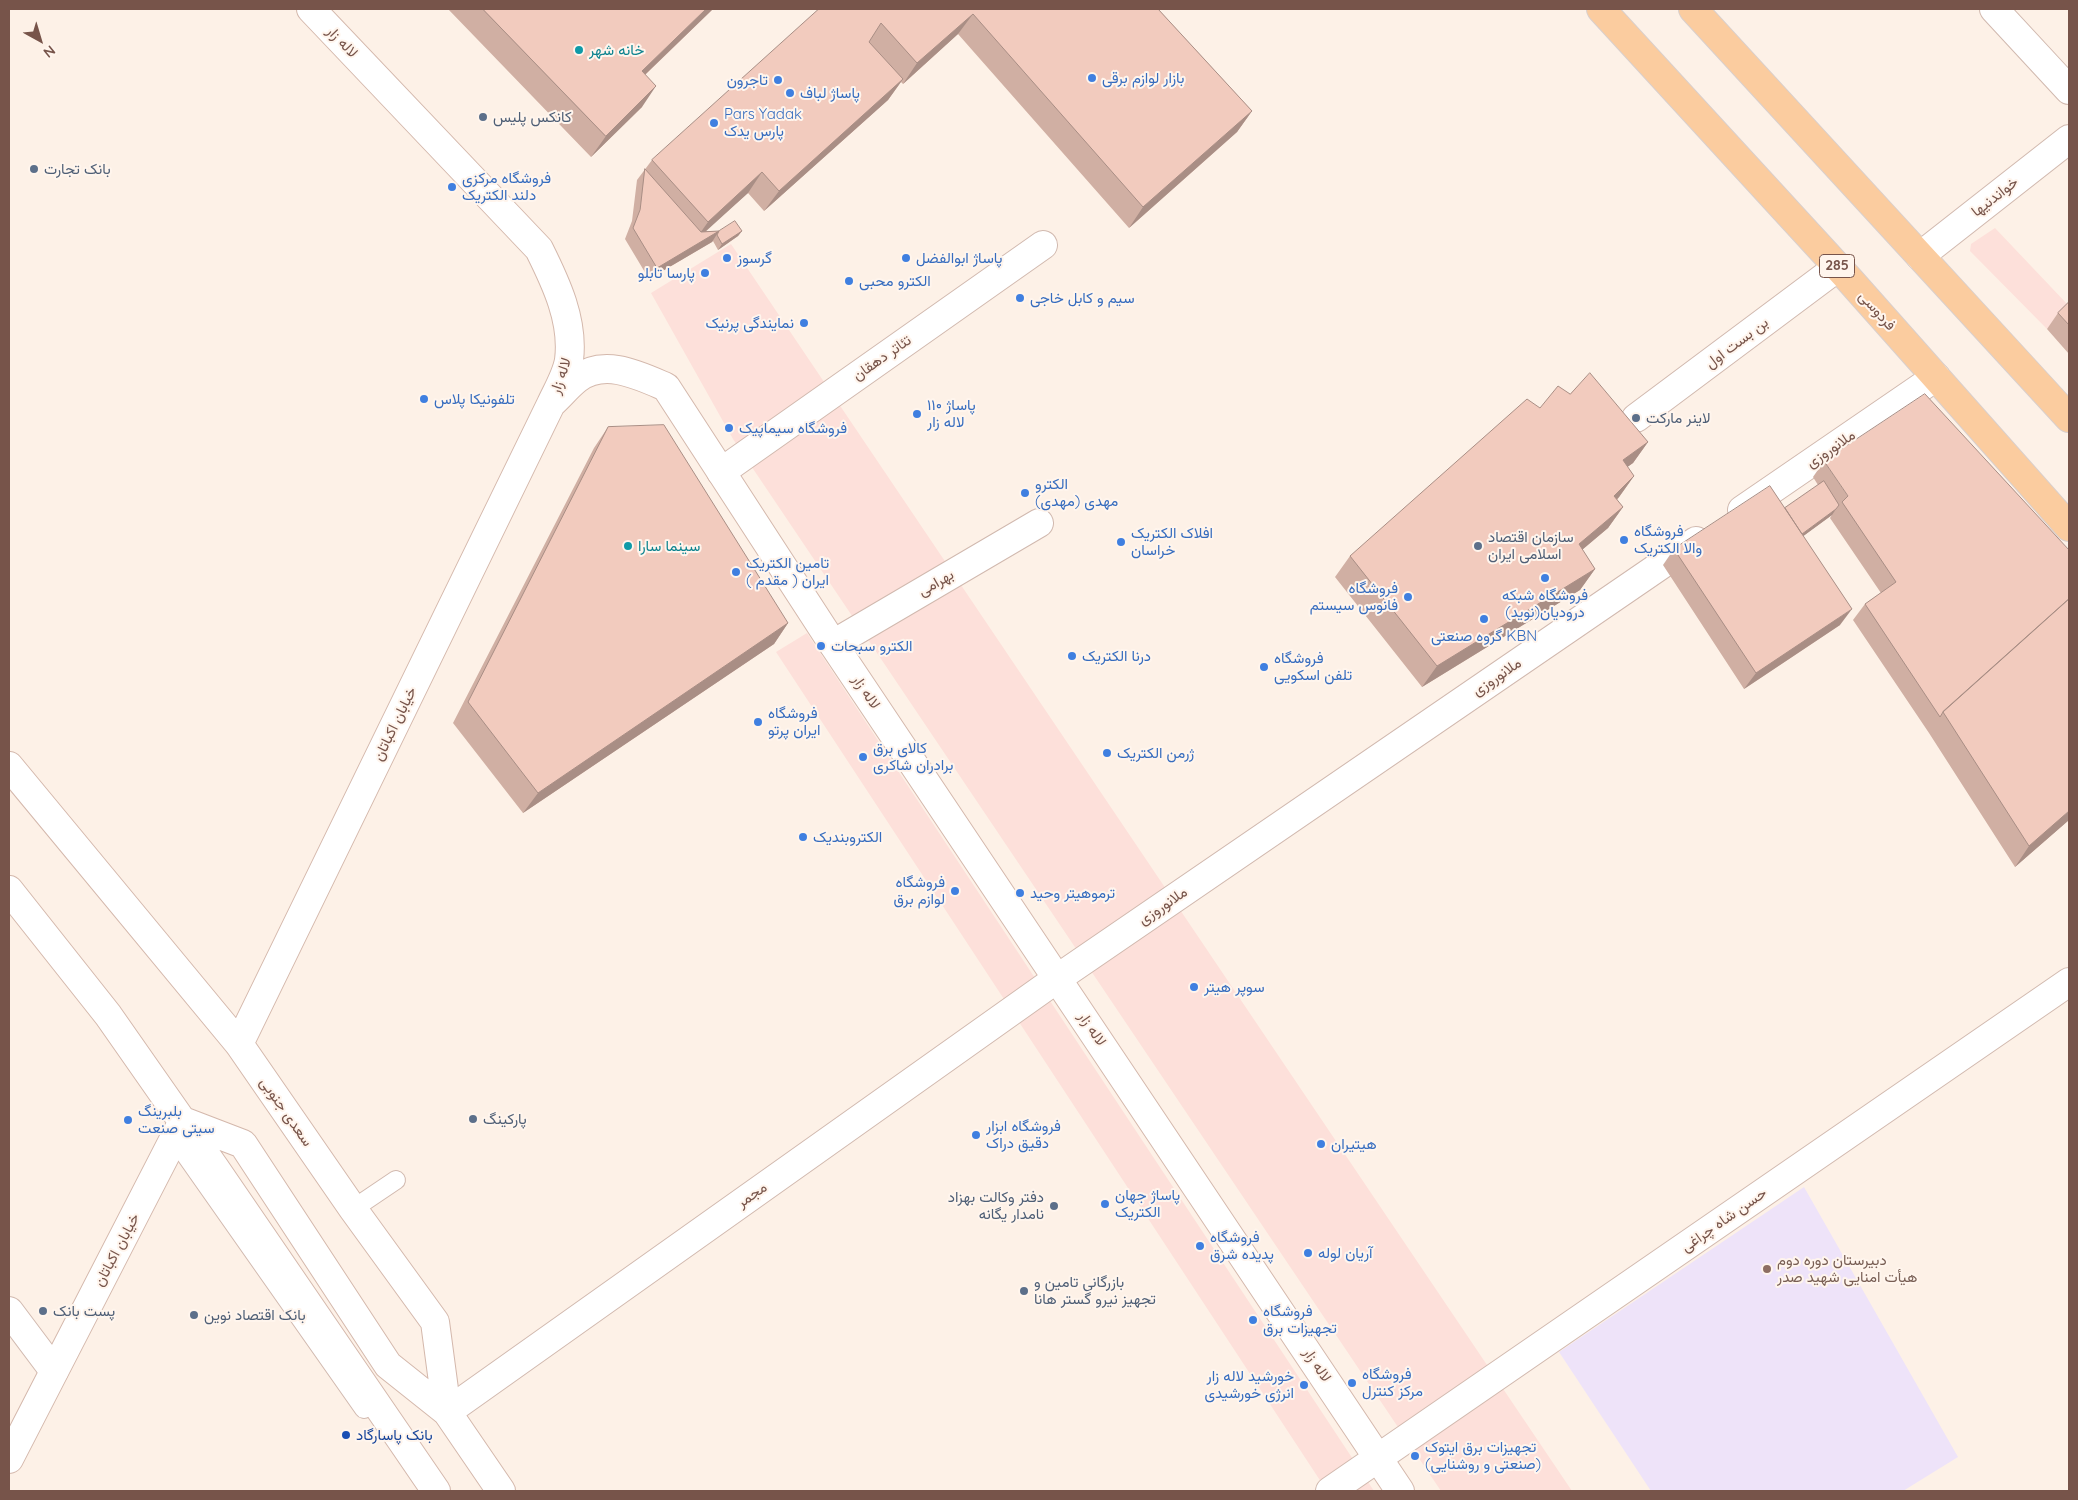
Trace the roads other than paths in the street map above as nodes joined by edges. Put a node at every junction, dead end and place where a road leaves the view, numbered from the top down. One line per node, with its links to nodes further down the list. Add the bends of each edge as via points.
1 (311, 9): 11 (main road, لاله زار, via 539,249 555,281 569,328 569,362)
2 (1601, 9): 9 (main road, فردوسی / 285)
3 (1693, 9): 8 (main road)
4 (1994, 9): 5 (main road)
5 (2069, 90)
6 (2069, 139): 8 (main road, خواندنیها)
7 (1042, 245): 14 (main road, تئاتر دهقان)
8 (1920, 256): 13 (main road)
9 (1838, 267): 10 (main road, فردوسی / 285); 12 (main road, بن بست اول)
10 (1936, 377): 16 (main road, فردوسی / 285); 20 (main road, ملانوروزی)
11 (551, 404): 14 (main road, لاله زار, via 578,378 602,369 630,371 666,387); 22 (main road, خیابان اکباتان)
12 (1636, 418)
13 (2069, 418)
14 (721, 472): 17 (main road, لاله زار)
15 (1040, 523): 17 (main road, بهرامی)
16 (2069, 527)
17 (833, 644): 20 (main road, لاله زار)
18 (9, 766): 22 (main road, سعدی جنوبی)
19 (9, 890): 23 (main road, via 108,1015)
20 (1058, 978): 28 (main road, مجمر); 30 (main road, لاله زار)
21 (2069, 982): 30 (main road, حسن شاه چراغی)
22 (239, 1044): 25 (main road, سعدی جنوبی)
23 (179, 1130): 27 (main road, خیابان اکباتان); 28 (main road, via 244,1144 388,1365); 31 (lane); 32 (main road)
24 (396, 1180): 25 (lane)
25 (353, 1209): 28 (main road, سعدی جنوبی, via 435,1322)
26 (9, 1311): 27 (main road)
27 (54, 1371): 29 (main road, خیابان اکباتان)
28 (447, 1412): 33 (main road, سعدی جنوبی)
29 (9, 1459)
30 (1379, 1459): 34 (main road, حسن شاه چراغی); 35 (main road, لاله زار)
31 (421, 1491)
32 (436, 1491)
33 (500, 1491)
34 (1330, 1491)
35 (1400, 1491)

